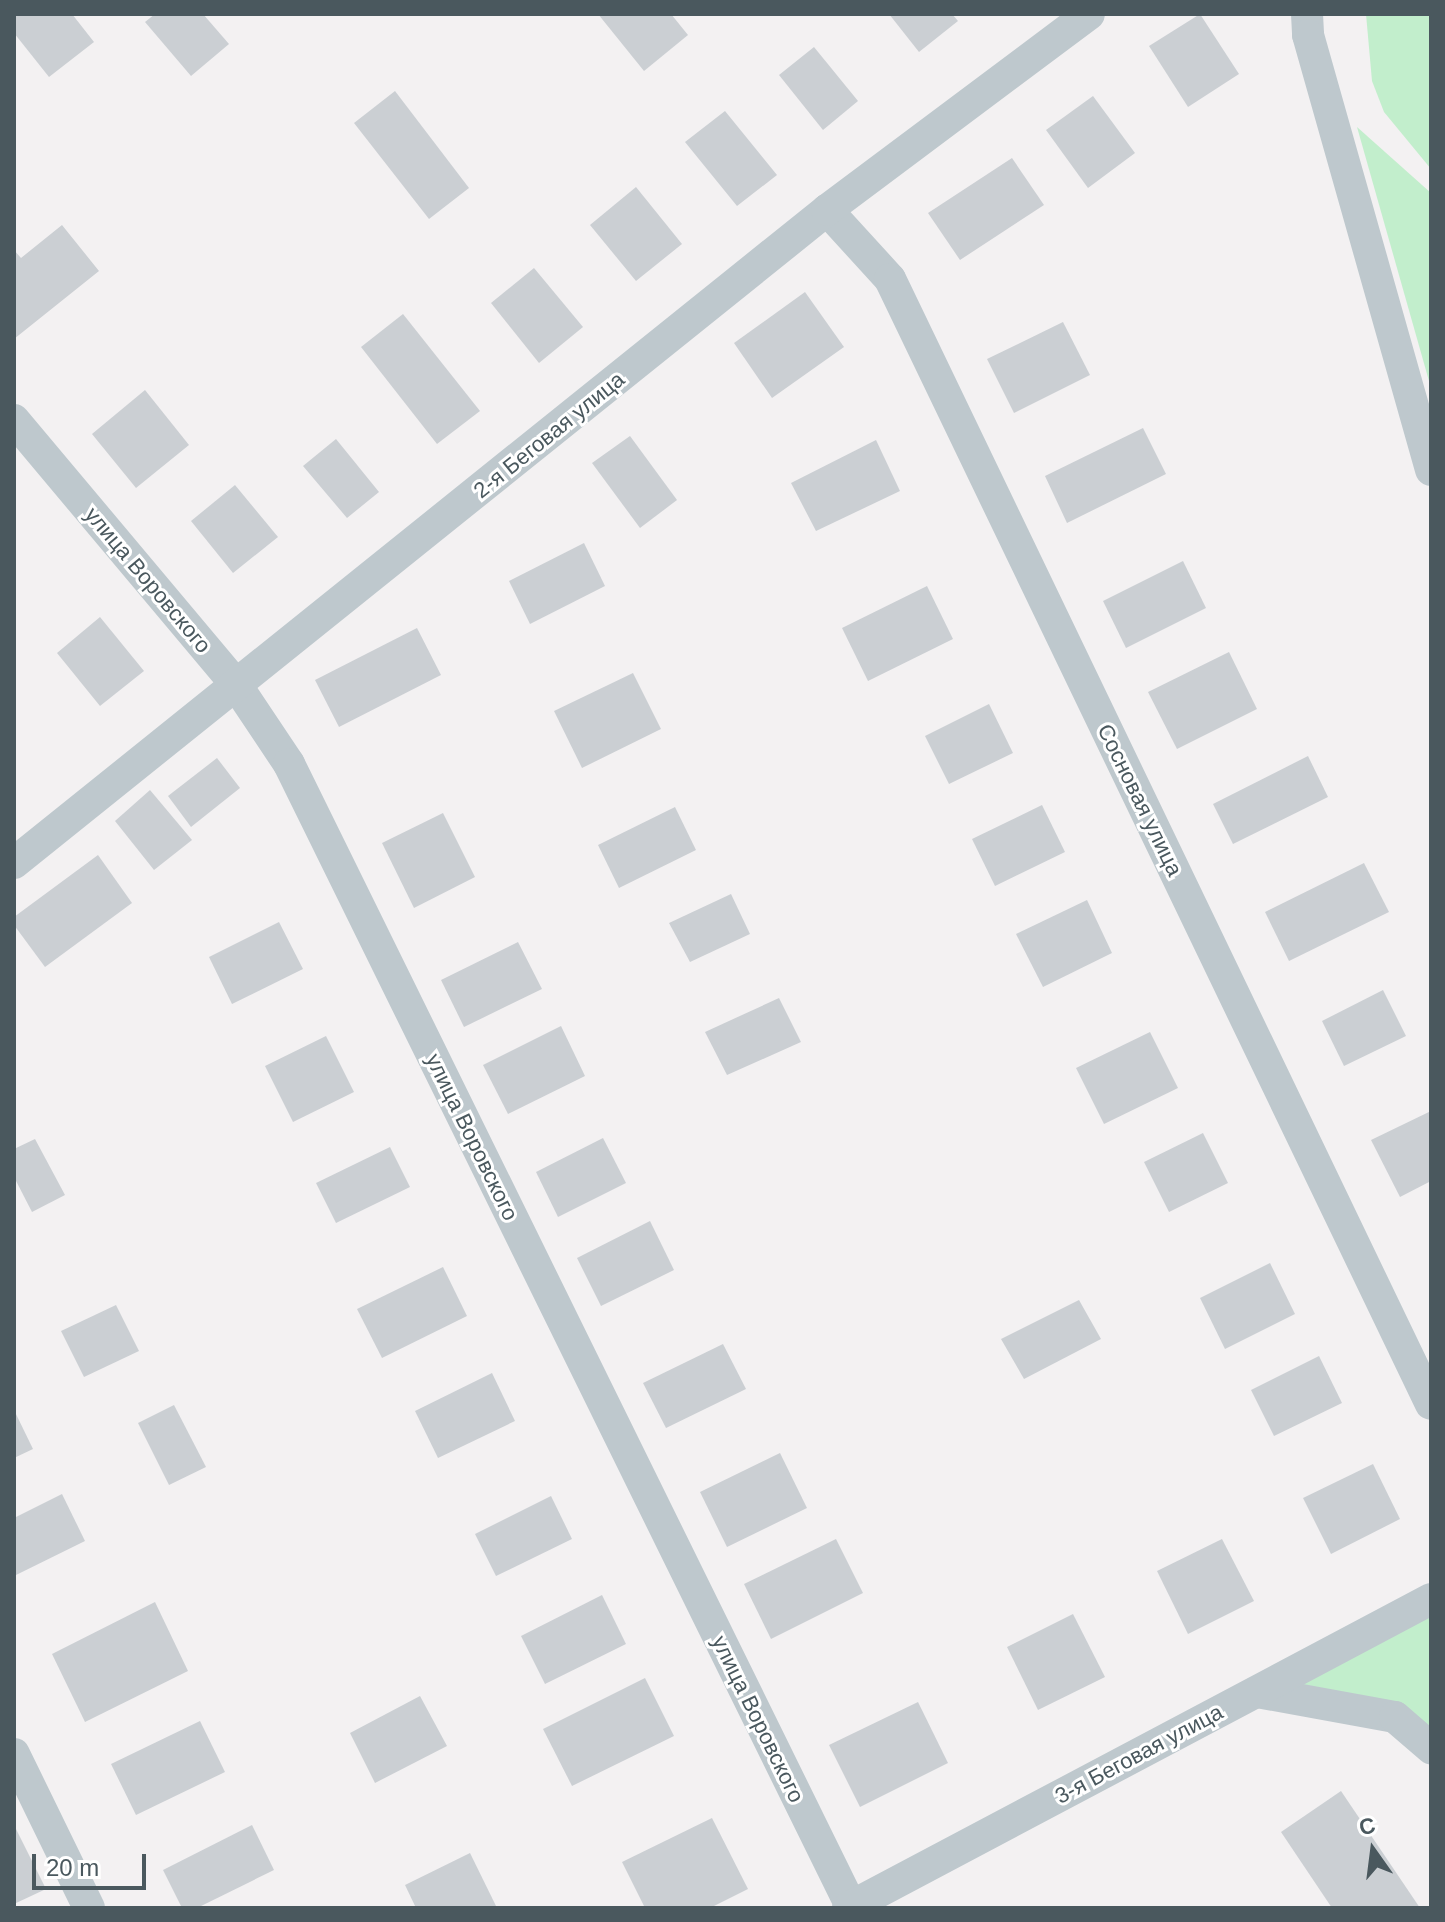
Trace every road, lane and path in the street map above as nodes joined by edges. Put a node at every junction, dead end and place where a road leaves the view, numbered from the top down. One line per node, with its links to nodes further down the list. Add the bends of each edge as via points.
1 (1089, 14): 3 (street, 2-я Беговая улица)
2 (1307, 14): 5 (street, via 1308,35)
3 (827, 210): 6 (street, 2-я Беговая улица); 8 (street, Сосновая улица, via 890,279)
4 (14, 420): 6 (street, улица Воровского)
5 (1431, 470)
6 (237, 686): 7 (street, 2-я Беговая улица); 13 (street, улица Воровского, via 289,764)
7 (14, 863)
8 (1431, 1404)
9 (1431, 1599): 10 (street, 3-я Беговая улица)
10 (1257, 1692): 11 (street, via 1395,1717); 13 (street, 3-я Беговая улица)
11 (1431, 1748)
12 (14, 1754): 14 (street)
13 (849, 1907)
14 (89, 1908)

